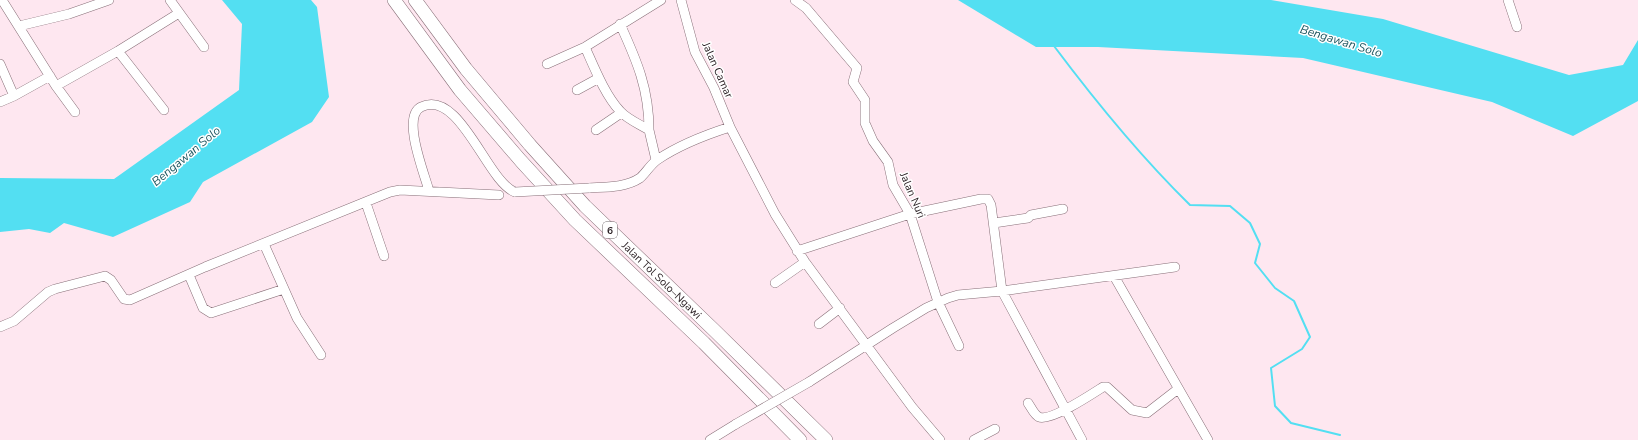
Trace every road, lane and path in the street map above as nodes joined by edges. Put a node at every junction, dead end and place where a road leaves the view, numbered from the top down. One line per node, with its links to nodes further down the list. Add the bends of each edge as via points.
1 (110, 0): 12 (street, via 69,14)
2 (170, 0): 10 (street)
3 (394, 0): 60 (highway, Jalan Tol Solo–Ngawi / 6, via 460,90 575,220 704,343)
4 (416, 0): 61 (highway, Jalan Tol Solo–Ngawi / 6, via 466,69 585,206)
5 (661, 0): 11 (street)
6 (681, 0): 28 (street, Jalan Camar, via 696,52)
7 (795, 0): 36 (street, Jalan Nuri, via 821,24 858,68 853,82 865,100 865,123 873,141 888,162 893,185)
8 (1508, 0): 13 (street)
9 (3, 6): 12 (street)
10 (179, 13): 14 (street); 16 (street)
11 (620, 24): 15 (street); 30 (street, via 647,97)
12 (19, 26): 19 (street)
13 (1517, 27)
14 (204, 47)
15 (585, 47): 18 (street); 20 (street)
16 (118, 51): 21 (street); 25 (street)
17 (0, 64): 23 (street)
18 (547, 64)
19 (50, 76): 21 (street); 23 (street)
20 (599, 78): 22 (street); 27 (street)
21 (56, 86): 26 (street)
22 (577, 90)
23 (14, 96): 24 (street)
24 (0, 102)
25 (164, 110)
26 (75, 112)
27 (621, 113): 29 (street); 30 (street)
28 (730, 127): 31 (street, via 701,137); 39 (street, Jalan Camar, via 774,214)
29 (596, 130)
30 (649, 130): 31 (street)
31 (656, 160): 32 (street, bridge, via 640,178 626,184 515,192 504,186 454,116 446,110 428,105 418,110 412,130)
32 (430, 191): 33 (street); 34 (street, via 395,191)
33 (499, 195)
34 (366, 203): 38 (street); 40 (street)
35 (1063, 209): 37 (street)
36 (910, 214): 37 (street, via 983,198 988,199 991,205); 39 (street); 48 (street, Jalan Nuri)
37 (994, 223): 47 (street)
38 (264, 244): 43 (street); 46 (street)
39 (797, 251): 41 (street, Jalan Camar)
40 (384, 256)
41 (805, 262): 45 (street); 49 (street, Jalan Camar)
42 (1175, 267): 44 (street)
43 (189, 275): 46 (street, via 203,308 211,313); 51 (street, via 130,300 124,299 111,280 105,276 51,290 14,321)
44 (1114, 276): 47 (street); 55 (street)
45 (775, 283)
46 (284, 289): 54 (street, via 297,318)
47 (1002, 291): 48 (street, via 958,295); 57 (street)
48 (938, 302): 52 (street); 53 (street, Jalan Nuri)
49 (840, 308): 50 (street); 52 (street, Jalan Camar)
50 (819, 324)
51 (0, 327)
52 (867, 345): 59 (street, bridge); 62 (street, Jalan Camar, via 912,407)
53 (959, 346)
54 (321, 355)
55 (1178, 389): 57 (street, via 1148,413 1132,410 1107,387); 65 (street)
56 (1028, 403): 57 (street, via 1040,418)
57 (1066, 409): 64 (street)
58 (995, 430): 63 (street)
59 (710, 440)
60 (800, 440)
61 (826, 440)
62 (940, 440)
63 (974, 440)
64 (1082, 440)
65 (1208, 440)

